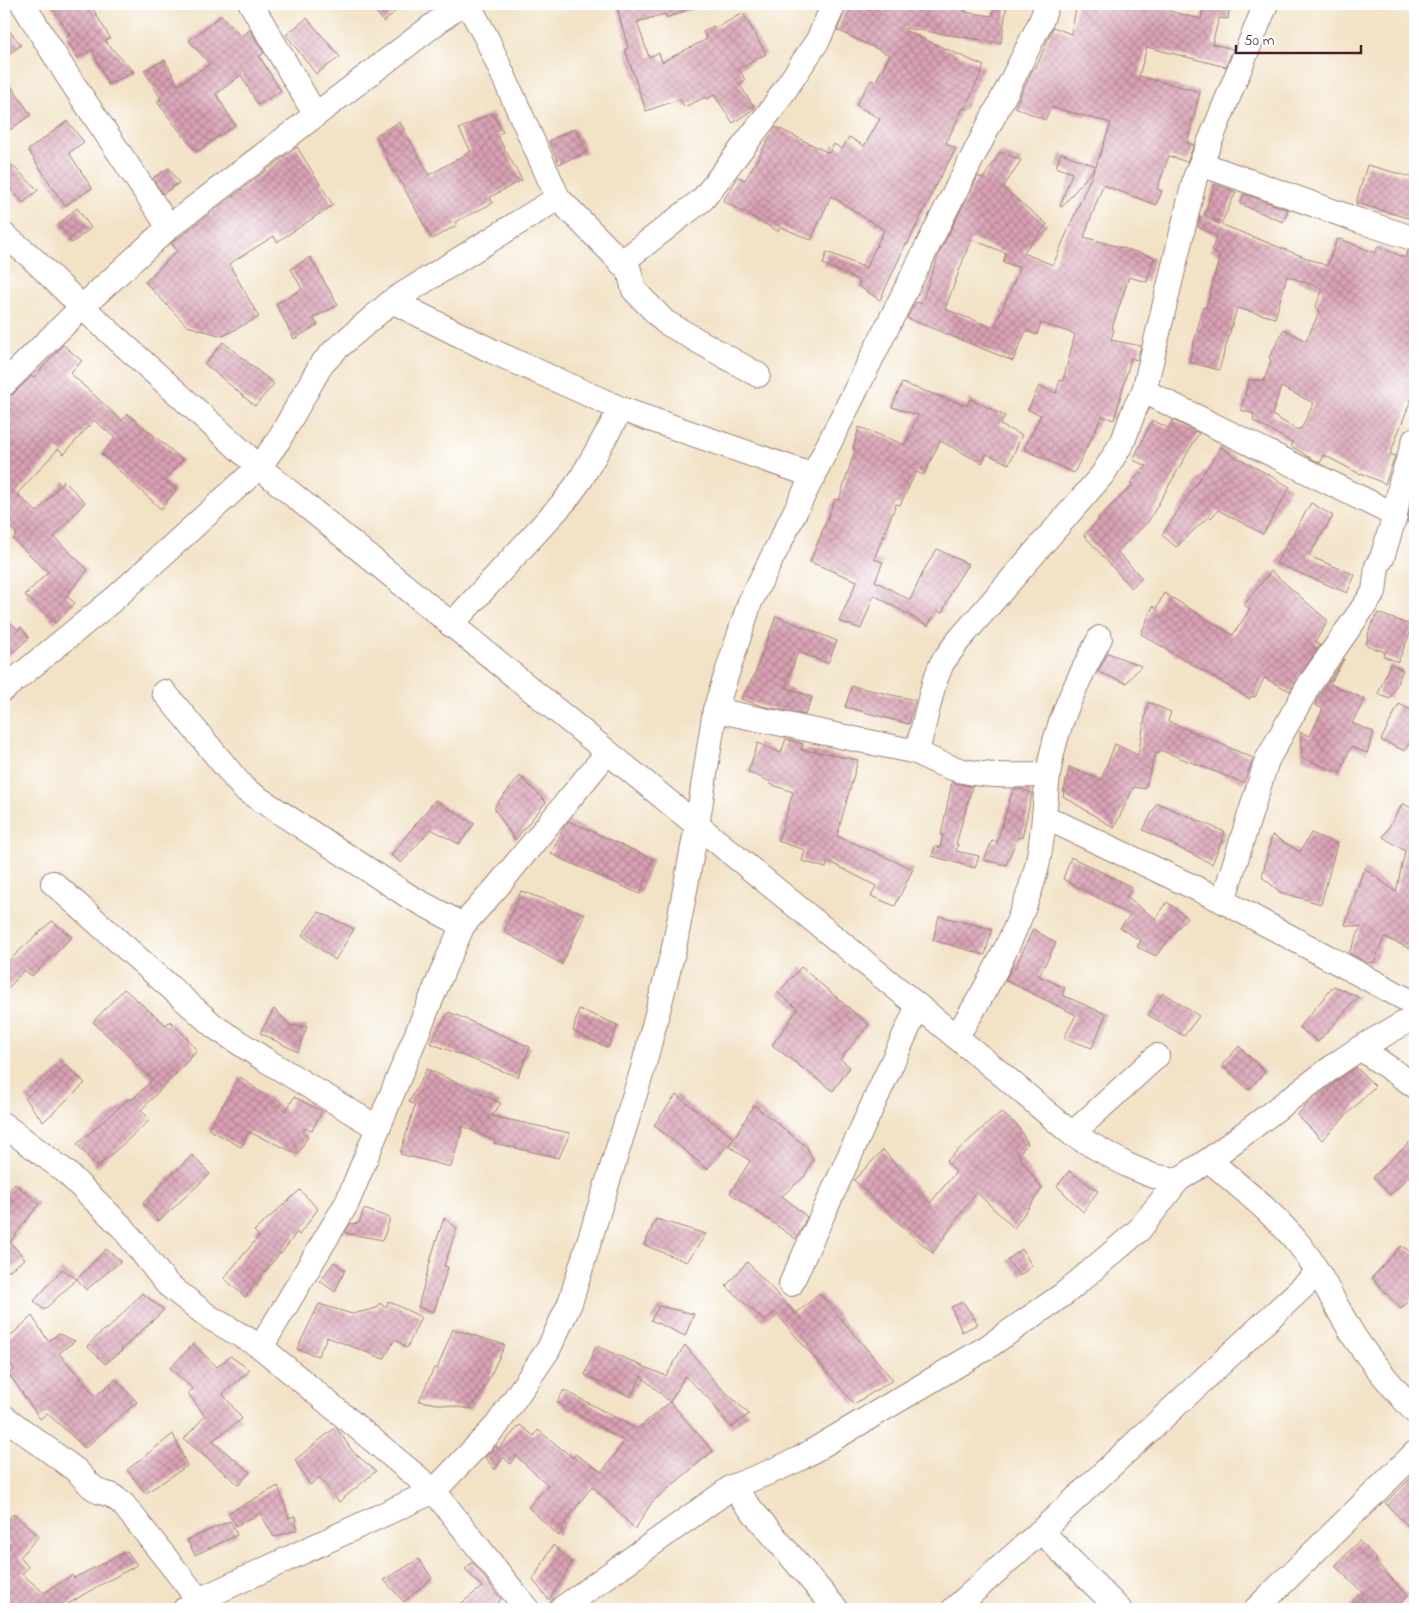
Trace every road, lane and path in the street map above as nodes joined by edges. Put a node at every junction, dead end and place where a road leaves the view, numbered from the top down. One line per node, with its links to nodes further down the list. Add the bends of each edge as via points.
1 (23, 4): 11 (street)
2 (251, 4): 8 (street)
3 (461, 4): 8 (street)
4 (468, 4): 10 (street, via 487,39)
5 (834, 4): 14 (street, via 813,48 772,109 703,199)
6 (1047, 4): 23 (street)
7 (1266, 4): 9 (street)
8 (316, 114): 11 (street)
9 (1201, 164): 13 (street); 19 (street)
10 (558, 198): 14 (street); 15 (street)
11 (169, 227): 16 (street)
12 (4, 234): 16 (street)
13 (1415, 239)
14 (621, 263): 17 (street, via 629,270 634,290 666,322)
15 (392, 301): 20 (street, via 492,351); 22 (street, via 321,365 278,441)
16 (82, 307): 18 (street); 22 (street)
17 (758, 374)
18 (4, 384)
19 (1144, 391): 24 (street); 31 (street, via 1123,441 1103,474 942,663)
20 (621, 409): 23 (street); 25 (street, via 581,480 565,501)
21 (1415, 439): 24 (street, via 1401,482)
22 (259, 467): 25 (street); 27 (street, via 114,600)
23 (814, 476): 29 (street, via 750,602)
24 (1395, 515): 36 (street, via 1377,566 1374,592 1309,685 1268,760)
25 (451, 625): 30 (street)
26 (1100, 638): 32 (street, via 1072,692)
27 (4, 689)
28 (164, 692): 37 (street, via 244,789 410,897)
29 (715, 710): 31 (street); 34 (street)
30 (607, 752): 34 (street); 37 (street)
31 (917, 752): 32 (street, via 963,771)
32 (1048, 775): 33 (street)
33 (1045, 817): 36 (street); 41 (street, via 1036,869 1019,923 974,1010)
34 (697, 826): 39 (street); 57 (street, via 674,948 643,1068 570,1303 548,1350 497,1425)
35 (53, 883): 46 (street, via 215,1027)
36 (1223, 901): 38 (street)
37 (463, 925): 46 (street)
38 (1415, 1004)
39 (918, 1006): 41 (street); 51 (street)
40 (1415, 1018): 42 (street)
41 (956, 1037): 47 (street)
42 (1360, 1048): 44 (street); 48 (street)
43 (1157, 1056): 47 (street)
44 (1415, 1086)
45 (4, 1125): 52 (street, via 66,1172 98,1203 123,1228 167,1284 209,1318)
46 (378, 1128): 52 (street, via 347,1203)
47 (1072, 1134): 49 (street, via 1135,1169)
48 (1208, 1160): 49 (street); 50 (street, via 1270,1214 1298,1244)
49 (1178, 1180): 56 (street, via 1133,1236 1064,1294 986,1348 799,1459)
50 (1318, 1273): 53 (street, via 1355,1338); 58 (street)
51 (791, 1284)
52 (261, 1347): 57 (street)
53 (1415, 1412)
54 (4, 1417): 60 (street, via 91,1486 124,1504)
55 (1415, 1453): 59 (street)
56 (732, 1487): 62 (street); 63 (street)
57 (434, 1491): 60 (street); 61 (street)
58 (1041, 1531): 64 (street); 65 (street)
59 (1272, 1604)
60 (192, 1605)
61 (527, 1609)
62 (560, 1609)
63 (836, 1609)
64 (954, 1609)
65 (1119, 1609)

